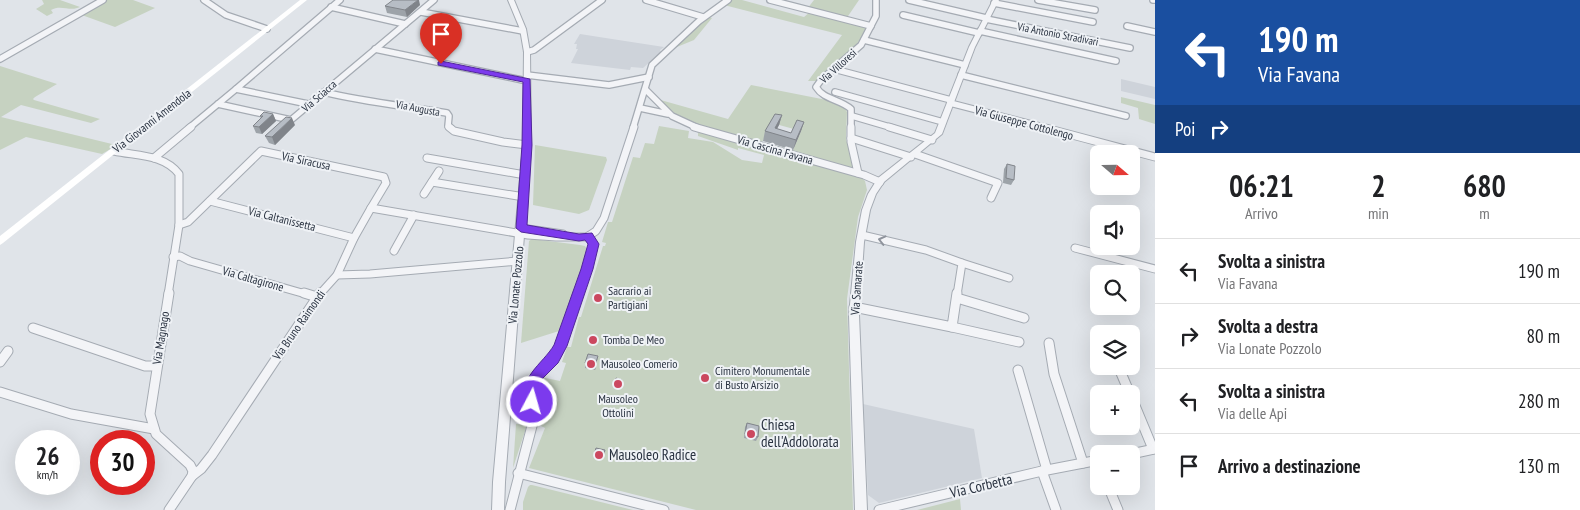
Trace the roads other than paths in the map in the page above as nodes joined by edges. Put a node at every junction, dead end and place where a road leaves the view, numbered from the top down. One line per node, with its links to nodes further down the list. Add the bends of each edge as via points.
1 (103, 0): 33 (street)
2 (204, 0): 25 (street, via 225,14)
3 (304, 0): 25 (main road, Via Giovanni Amendola)
4 (340, 0): 15 (street)
5 (434, 0): 17 (street, Via Sciacca)
6 (511, 0): 26 (street, Via Lonate Pozzolo)
7 (602, 0): 32 (street)
8 (646, 0): 19 (street)
9 (728, 0): 19 (street)
10 (770, 0): 23 (street)
11 (876, 0): 23 (street, Via Villoresi, via 876,16)
12 (909, 0): 20 (street, Via Antonio Stradivari)
13 (1038, 0): 16 (street)
14 (995, 2): 20 (street, Via Samarate); 21 (street)
15 (331, 7): 22 (street); 40 (street)
16 (1095, 10)
17 (421, 12): 22 (street, Via Sciacca); 26 (street)
18 (903, 15): 27 (street)
19 (703, 17): 38 (street, via 653,64)
20 (986, 18): 27 (street, Via Samarate); 30 (street, Via Antonio Stradivari)
21 (1093, 22)
22 (405, 24): 31 (street, Via Sciacca)
23 (871, 26): 29 (street, Via Villoresi)
24 (1128, 26): 28 (street)
25 (267, 29): 57 (main road, Via Giovanni Amendola)
26 (523, 32): 32 (street, Via Lonate Pozzolo)
27 (979, 32): 34 (street); 35 (street, Via Samarate)
28 (1155, 32)
29 (864, 40): 35 (street); 36 (street, Via Villoresi)
30 (1130, 48)
31 (374, 49): 39 (street); 42 (street, Via Sciacca)
32 (527, 52): 39 (street, Via Lonate Pozzolo)
33 (0, 59)
34 (1116, 61)
35 (965, 65): 37 (street, Via Samarate)
36 (834, 69): 44 (street); 50 (street, Via Villoresi, via 816,89 847,105)
37 (961, 75): 44 (street, Via Samarate); 51 (street)
38 (649, 77): 39 (street, via 609,85); 41 (street)
39 (527, 78): 56 (street, Via Lonate Pozzolo)
40 (236, 89): 45 (street); 46 (street)
41 (646, 90): 47 (street); 49 (street, Via Cascina Favana)
42 (324, 92): 46 (street, Via Sciacca); 56 (street, Via Augusta, via 447,113 450,116 448,126 454,131)
43 (835, 92): 53 (street)
44 (951, 102): 53 (street, Via Samarate); 59 (street, Via Giuseppe Cottolengo)
45 (218, 104): 46 (street, Via Sciacca, via 291,120); 60 (street)
46 (308, 104)
47 (640, 108): 48 (street, Via Cascina Favana); 52 (street)
48 (658, 112): 49 (street, Via Cascina Favana); 52 (street)
49 (672, 116): 63 (street, Via Cascina Favana, via 700,129)
50 (852, 116): 54 (street); 55 (street)
51 (1126, 116)
52 (637, 118): 76 (street, via 602,221 596,231)
53 (943, 122): 55 (street, Via Samarate)
54 (851, 138): 58 (street); 63 (street)
55 (932, 140): 58 (street, Via Samarate)
56 (527, 145): 64 (street, Via Lonate Pozzolo)
57 (114, 151): 60 (street, Via Magnago); 78 (main road, Via Giovanni Amendola)
58 (913, 155): 66 (street, Via Samarate); 69 (street, via 998,182)
59 (1155, 157)
60 (154, 158): 73 (street, Via Magnago, via 168,163 180,174)
61 (427, 158): 64 (street)
62 (439, 171): 65 (street)
63 (858, 174): 66 (street, Via Cascina Favana)
64 (525, 175): 68 (street, Via Lonate Pozzolo)
65 (432, 182): 67 (street); 68 (street)
66 (880, 182): 75 (street, Via Samarate, via 868,204)
67 (424, 194)
68 (524, 197): 74 (street, Via Lonate Pozzolo)
69 (991, 198)
70 (210, 201): 71 (street, Via Siracusa, via 261,151 384,177 386,183); 73 (street, Via Siracusa, via 188,222); 77 (street, Via Caltanissetta)
71 (372, 208): 72 (street); 77 (street, Via Bruno Raimondi)
72 (414, 215): 74 (street); 80 (street)
73 (179, 225): 81 (street, Via Magnago)
74 (521, 231): 76 (street); 82 (street, Via Lonate Pozzolo)
75 (862, 235): 83 (street, one-way to 75); 89 (street, Via Samarate)
76 (583, 237): 108 (street, via 593,244 593,250 564,338 553,359 532,384 533,422)
77 (354, 238): 85 (street, Via Bruno Raimondi)
78 (0, 242)
79 (1075, 248): 84 (street)
80 (394, 251)
81 (173, 261): 87 (street, Via Caltagirone, via 190,261); 97 (street, Via Magnago)
82 (518, 261): 85 (street); 110 (street, Via Lonate Pozzolo)
83 (962, 263): 86 (street); 88 (street)
84 (1155, 270)
85 (337, 275): 87 (street, Via Bruno Raimondi)
86 (1009, 278)
87 (317, 297): 109 (street, Via Bruno Raimondi, via 212,455)
88 (957, 298): 90 (street); 91 (street)
89 (854, 306): 91 (street); 117 (street, Via Samarate)
90 (1024, 318)
91 (952, 327): 93 (street)
92 (33, 328): 97 (street, via 145,366)
93 (1019, 342)
94 (1049, 343): 105 (street, via 1054,374)
95 (8, 351): 96 (street)
96 (0, 362)
97 (156, 366): 101 (street, Via Magnago, via 150,409)
98 (1018, 370): 107 (street)
99 (0, 392): 101 (street, via 71,414)
100 (1140, 416): 103 (street)
101 (154, 430)
102 (155, 432): 109 (street, via 190,465)
103 (1154, 449): 104 (street)
104 (1140, 452)
105 (1083, 463): 106 (street, Via Corbetta); 107 (street, Via Corbetta)
106 (1090, 463)
107 (1045, 471): 118 (street, Via Corbetta); 119 (street)
108 (518, 473): 115 (street); 116 (street)
109 (192, 476): 112 (street)
110 (499, 482): 113 (street); 114 (street)
111 (1112, 495): 120 (street)
112 (169, 510)
113 (491, 510)
114 (498, 510)
115 (510, 510)
116 (664, 510)
117 (861, 510)
118 (879, 510)
119 (1056, 510)
120 (1118, 510)

